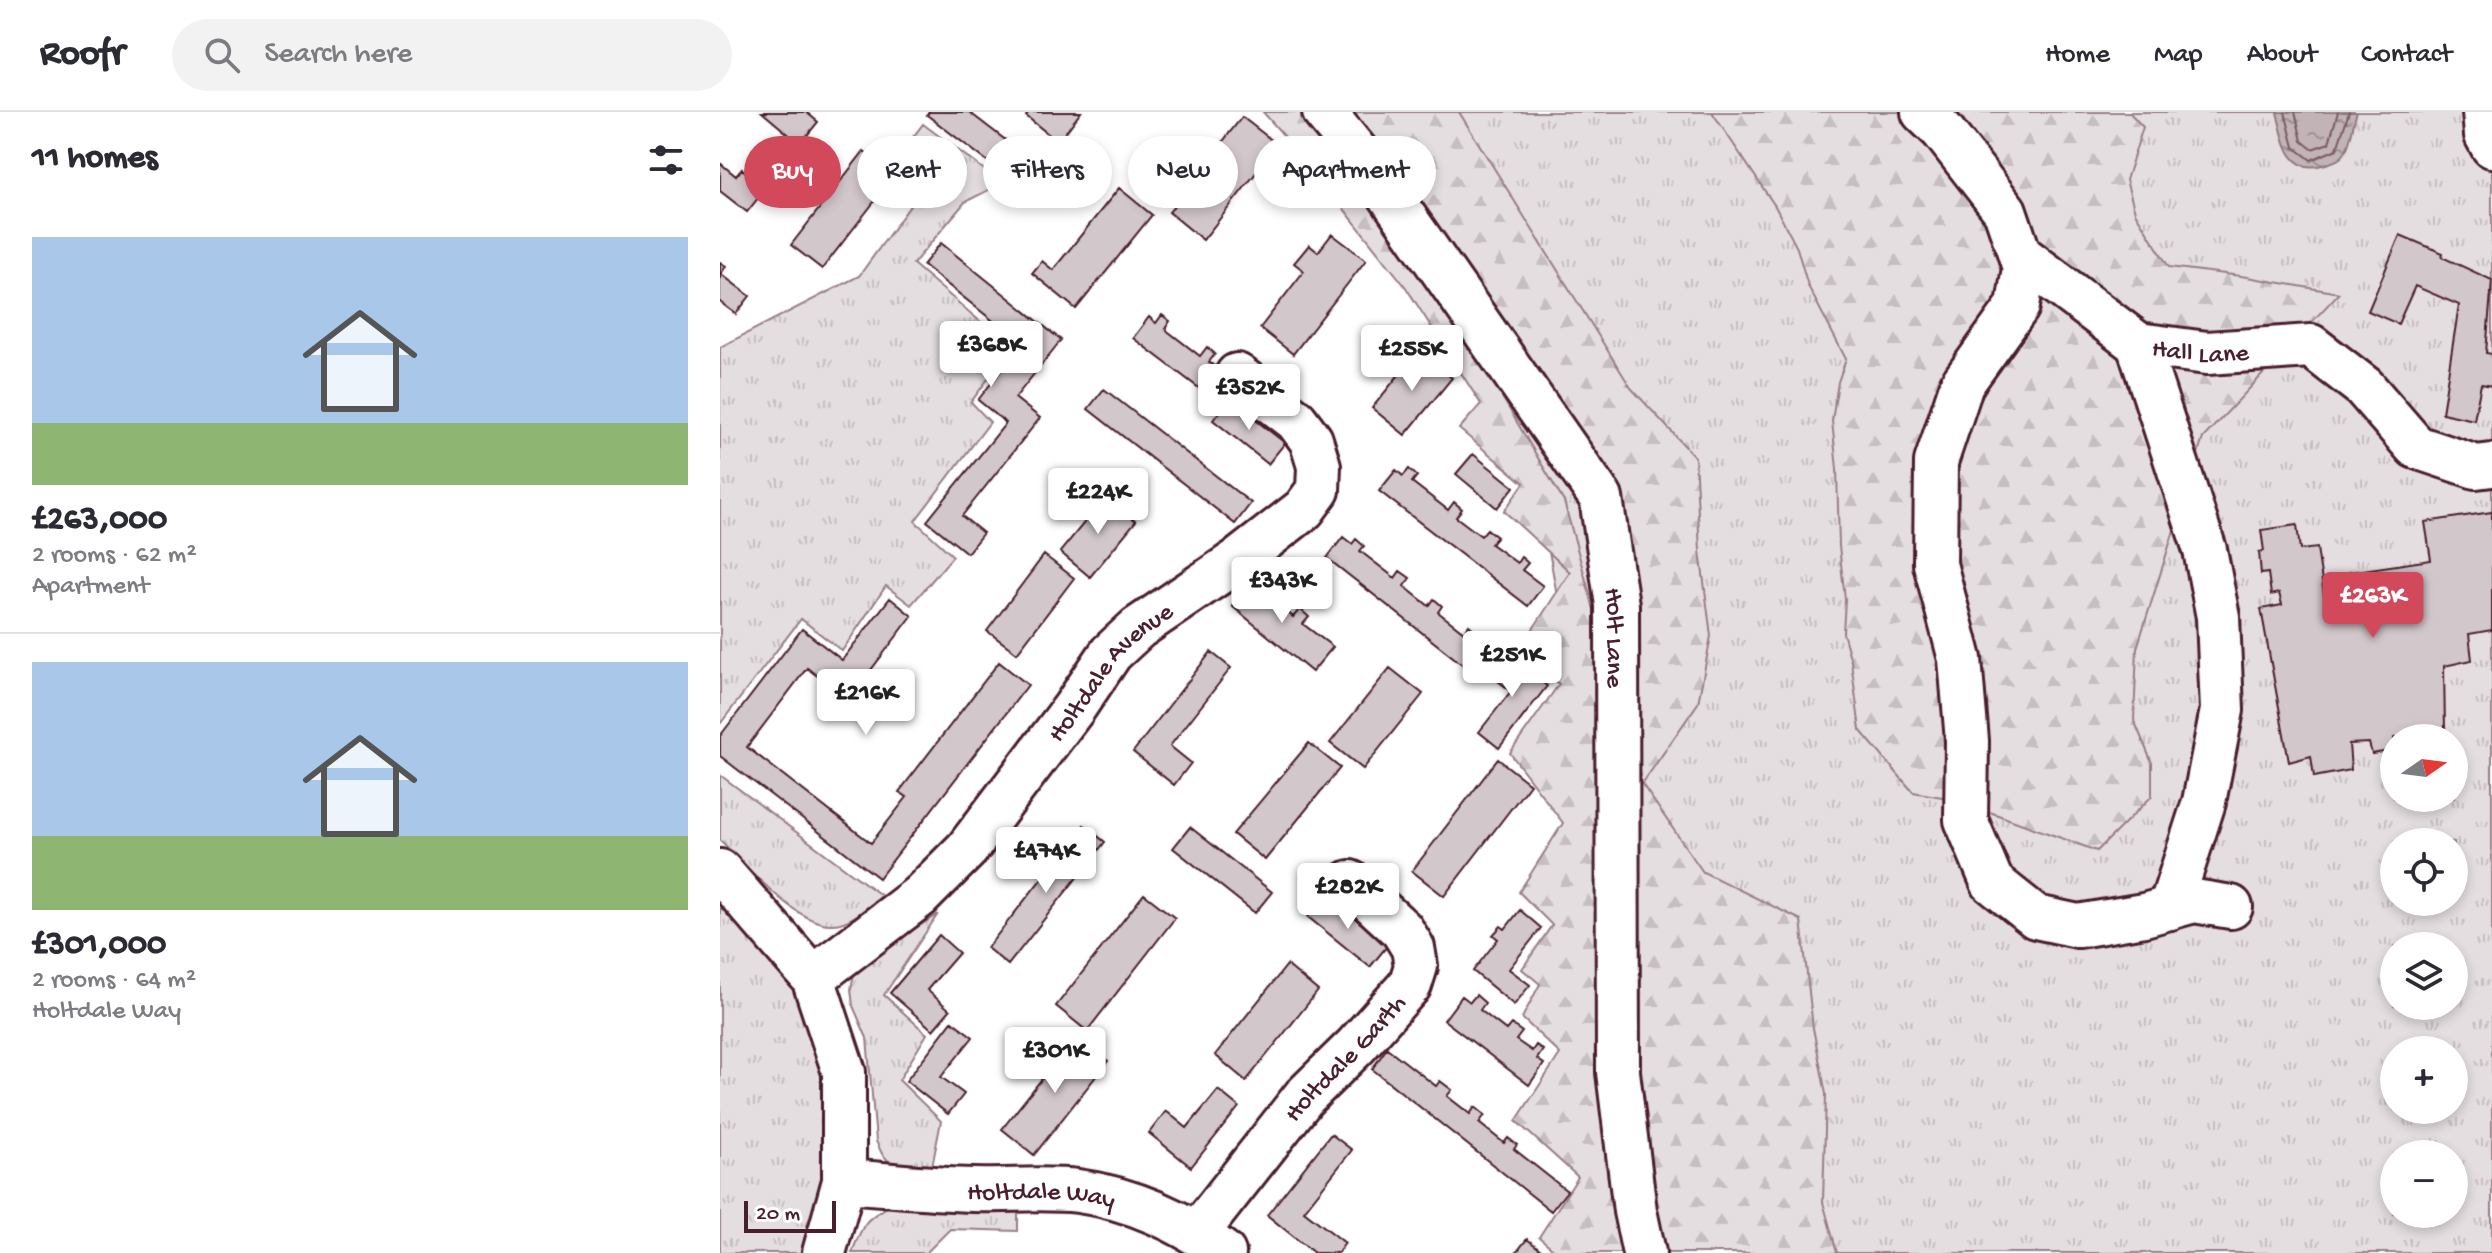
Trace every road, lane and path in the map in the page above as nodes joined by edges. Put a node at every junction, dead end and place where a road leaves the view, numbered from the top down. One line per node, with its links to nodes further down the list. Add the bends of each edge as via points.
1 (1324, 112): 17 (street, Holt Lane, via 1374,173 1601,498 1617,605 1618,1072)
2 (1923, 112): 5 (street, via 2005,211)
3 (2484, 112): 4 (street)
4 (2492, 146)
5 (2020, 255): 6 (street, Hall Lane); 12 (street, via 2024,268 2018,306 1962,384 1936,462 1935,564 1960,659 1966,820 1992,882 2036,917 2078,926)
6 (2138, 344): 8 (street, Hall Lane, via 2207,353 2311,346 2364,387 2416,447 2476,467); 12 (street, via 2205,550 2218,617 2222,710 2204,802)
7 (1237, 375): 13 (street, Holtdale Avenue, via 1296,420 1311,440 1319,466 1318,490 1304,509 1111,653 967,849 920,896)
8 (2492, 465)
9 (720, 871): 13 (street)
10 (1350, 882): 15 (street, Holtdale Garth, via 1402,930 1413,948 1416,966 1410,985 1304,1097)
11 (2231, 907): 12 (street, via 2194,901)
12 (2170, 908)
13 (813, 978): 14 (street, via 844,1072)
14 (844, 1181): 15 (street, Holtdale Way, via 1078,1191 1162,1216); 16 (street)
15 (1211, 1242)
16 (824, 1253)
17 (1644, 1253)

